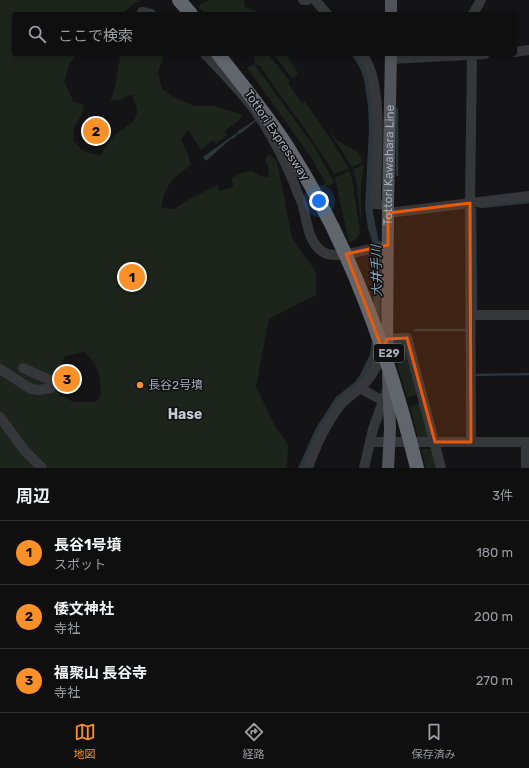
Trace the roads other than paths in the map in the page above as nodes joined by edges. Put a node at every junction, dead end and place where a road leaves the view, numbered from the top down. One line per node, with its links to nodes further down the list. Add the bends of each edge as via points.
1 (172, 0): 8 (highway)
2 (179, 0): 9 (highway)
3 (304, 0): 4 (street)
4 (307, 0)
5 (315, 0): 10 (street)
6 (391, 0): 11 (main road)
7 (481, 0): 12 (street)
8 (182, 12)
9 (189, 12)
10 (325, 12)
11 (391, 12)
12 (474, 12)
13 (529, 50): 14 (street)
14 (517, 52)
15 (207, 56): 25 (street, via 250,104 273,141 293,181 315,244 323,252 333,256)
16 (220, 56): 24 (highway, Tottori Expressway / E29, via 287,146)
17 (227, 56): 24 (highway, Tottori Expressway / E29, via 292,143 320,191)
18 (363, 56): 23 (street, via 370,69 376,93 376,204)
19 (391, 56): 23 (main road, Tottori Kawahara Line)
20 (472, 56): 22 (street)
21 (529, 196): 22 (street)
22 (470, 203): 23 (street); 26 (street)
23 (388, 209): 25 (main road, Tottori Kawahara Line)
24 (343, 243): 44 (highway, Tottori Expressway / E29, via 386,360); 45 (highway, Tottori Expressway / E29, via 371,300 391,358)
25 (385, 245): 28 (main road, Tottori Kawahara Line)
26 (471, 315): 27 (street); 38 (street)
27 (529, 315)
28 (387, 339): 31 (main road, Tottori Kawahara Line); 32 (street, via 380,360); 37 (street, via 407,338)
29 (23, 368): 30 (street, via 52,381 54,385 51,388 31,389)
30 (0, 369)
31 (388, 386): 33 (street); 36 (main road, Tottori Kawahara Line)
32 (360, 388): 33 (street); 41 (street, via 343,403 324,430)
33 (383, 401): 35 (street)
34 (0, 416): 40 (street, via 25,451)
35 (370, 442): 36 (street); 42 (street)
36 (389, 442): 37 (street); 43 (main road, Tottori Kawahara Line)
37 (435, 442): 38 (street); 46 (street)
38 (471, 442): 39 (street)
39 (527, 442): 47 (street)
40 (42, 468)
41 (308, 468)
42 (364, 468)
43 (388, 468)
44 (417, 468)
45 (422, 468)
46 (442, 468)
47 (526, 468)

